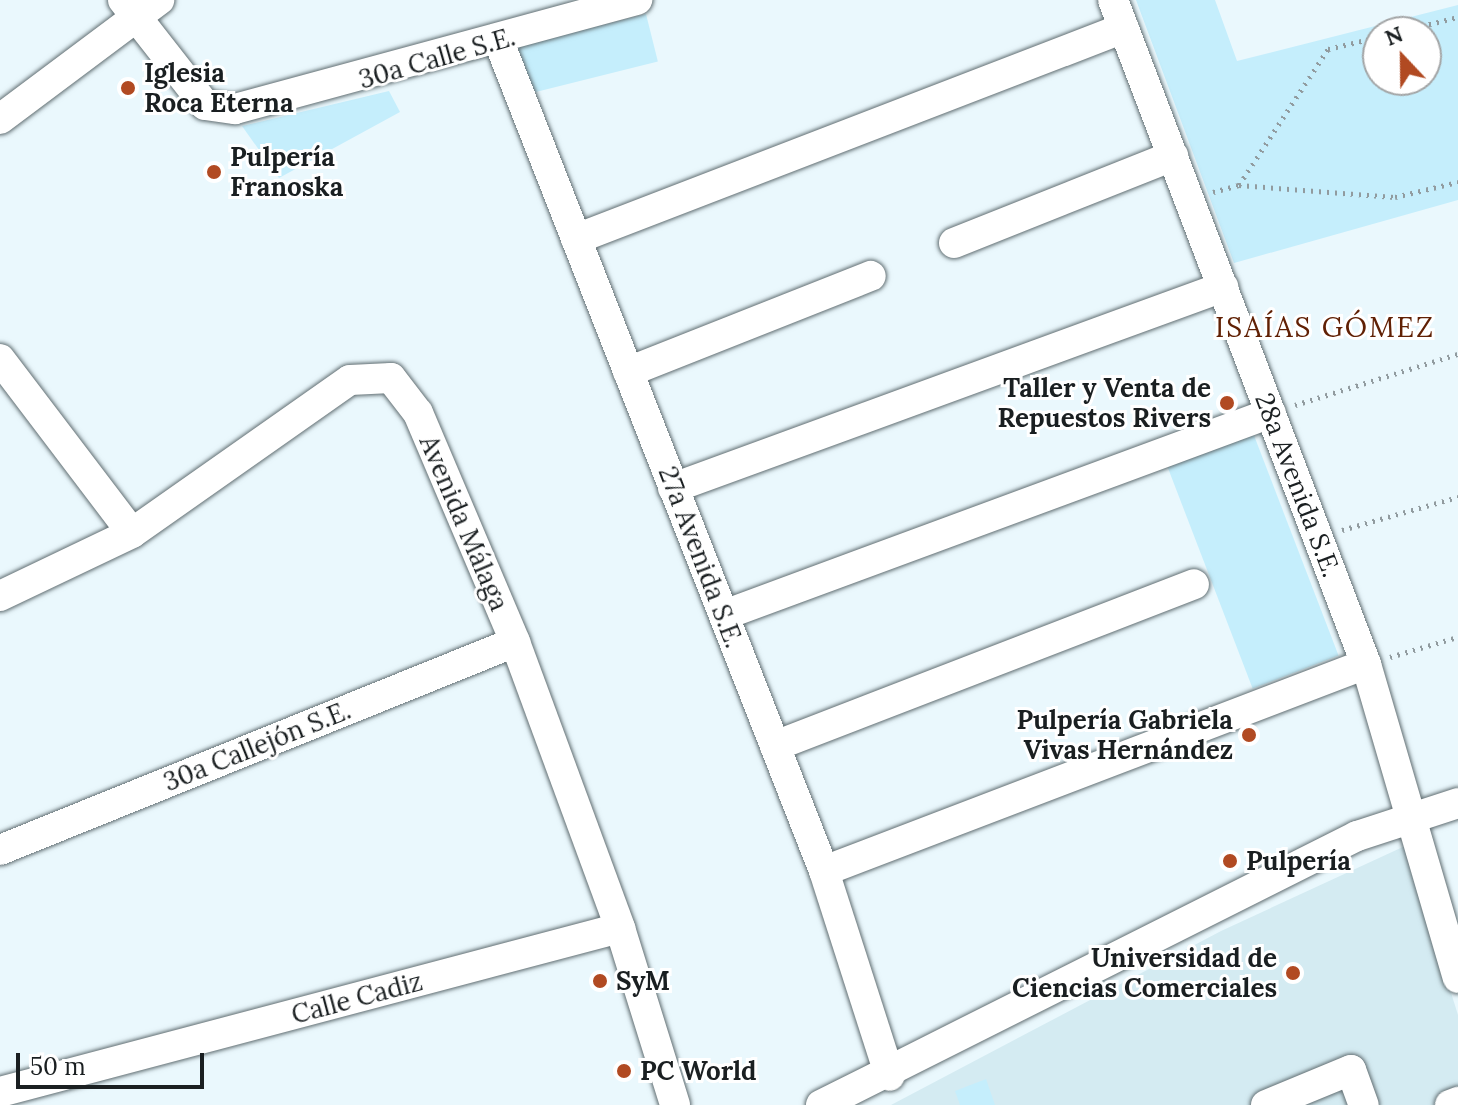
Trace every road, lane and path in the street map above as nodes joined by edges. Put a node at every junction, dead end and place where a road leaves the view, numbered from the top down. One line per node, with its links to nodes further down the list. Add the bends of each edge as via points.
1 (637, 0): 6 (street, 30a Calle S.E.)
2 (1113, 0): 4 (street, 28a Avenida S.E.)
3 (139, 6): 6 (street, 30a Calle S.E., via 205,105 235,109); 7 (street)
4 (1124, 28): 8 (street, 28a Avenida S.E.); 12 (street)
5 (1362, 41): 10 (path, via 1328,49)
6 (499, 42): 12 (street, 27a Avenida S.E.)
7 (0, 119)
8 (1173, 156): 11 (street, 28a Avenida S.E.); 13 (street)
9 (1458, 182): 10 (path, via 1395,197)
10 (1239, 185): 11 (path)
11 (1189, 200): 15 (street, 28a Avenida S.E.)
12 (576, 239): 18 (street, 27a Avenida S.E.)
13 (954, 243)
14 (871, 276): 18 (street)
15 (1223, 287): 19 (street, 28a Avenida S.E.); 20 (street)
16 (1458, 354): 19 (path)
17 (0, 359): 22 (street)
18 (628, 372): 20 (street, 27a Avenida S.E.)
19 (1271, 413): 23 (street, 28a Avenida S.E.); 26 (street)
20 (673, 488): 26 (street, 27a Avenida S.E.)
21 (1458, 497): 23 (path)
22 (132, 533): 25 (street, Avenida Málaga); 28 (street, Avenida Málaga, via 350,380 391,378 418,413)
23 (1318, 536): 29 (street, 28a Avenida S.E.)
24 (1194, 584): 30 (street)
25 (0, 596)
26 (724, 615): 30 (street, 27a Avenida S.E.)
27 (1458, 637): 29 (path)
28 (515, 642): 33 (street, 30a Callejón S.E.); 35 (street, Avenida Málaga)
29 (1366, 664): 32 (street, 28a Avenida S.E.); 34 (street)
30 (775, 746): 34 (street, 27a Avenida S.E.)
31 (1458, 803): 32 (street)
32 (1410, 815): 36 (street, 28a Avenida S.E.); 37 (street)
33 (0, 850)
34 (824, 871): 37 (street, 27a Avenida S.E.)
35 (620, 928): 38 (street, Calle Cadiz); 40 (street, Avenida Málaga)
36 (1458, 978)
37 (890, 1076): 41 (street)
38 (0, 1092)
39 (1458, 1102): 44 (street)
40 (675, 1105)
41 (821, 1105)
42 (1266, 1105): 43 (street, via 1351,1070)
43 (1364, 1105)
44 (1450, 1105)

